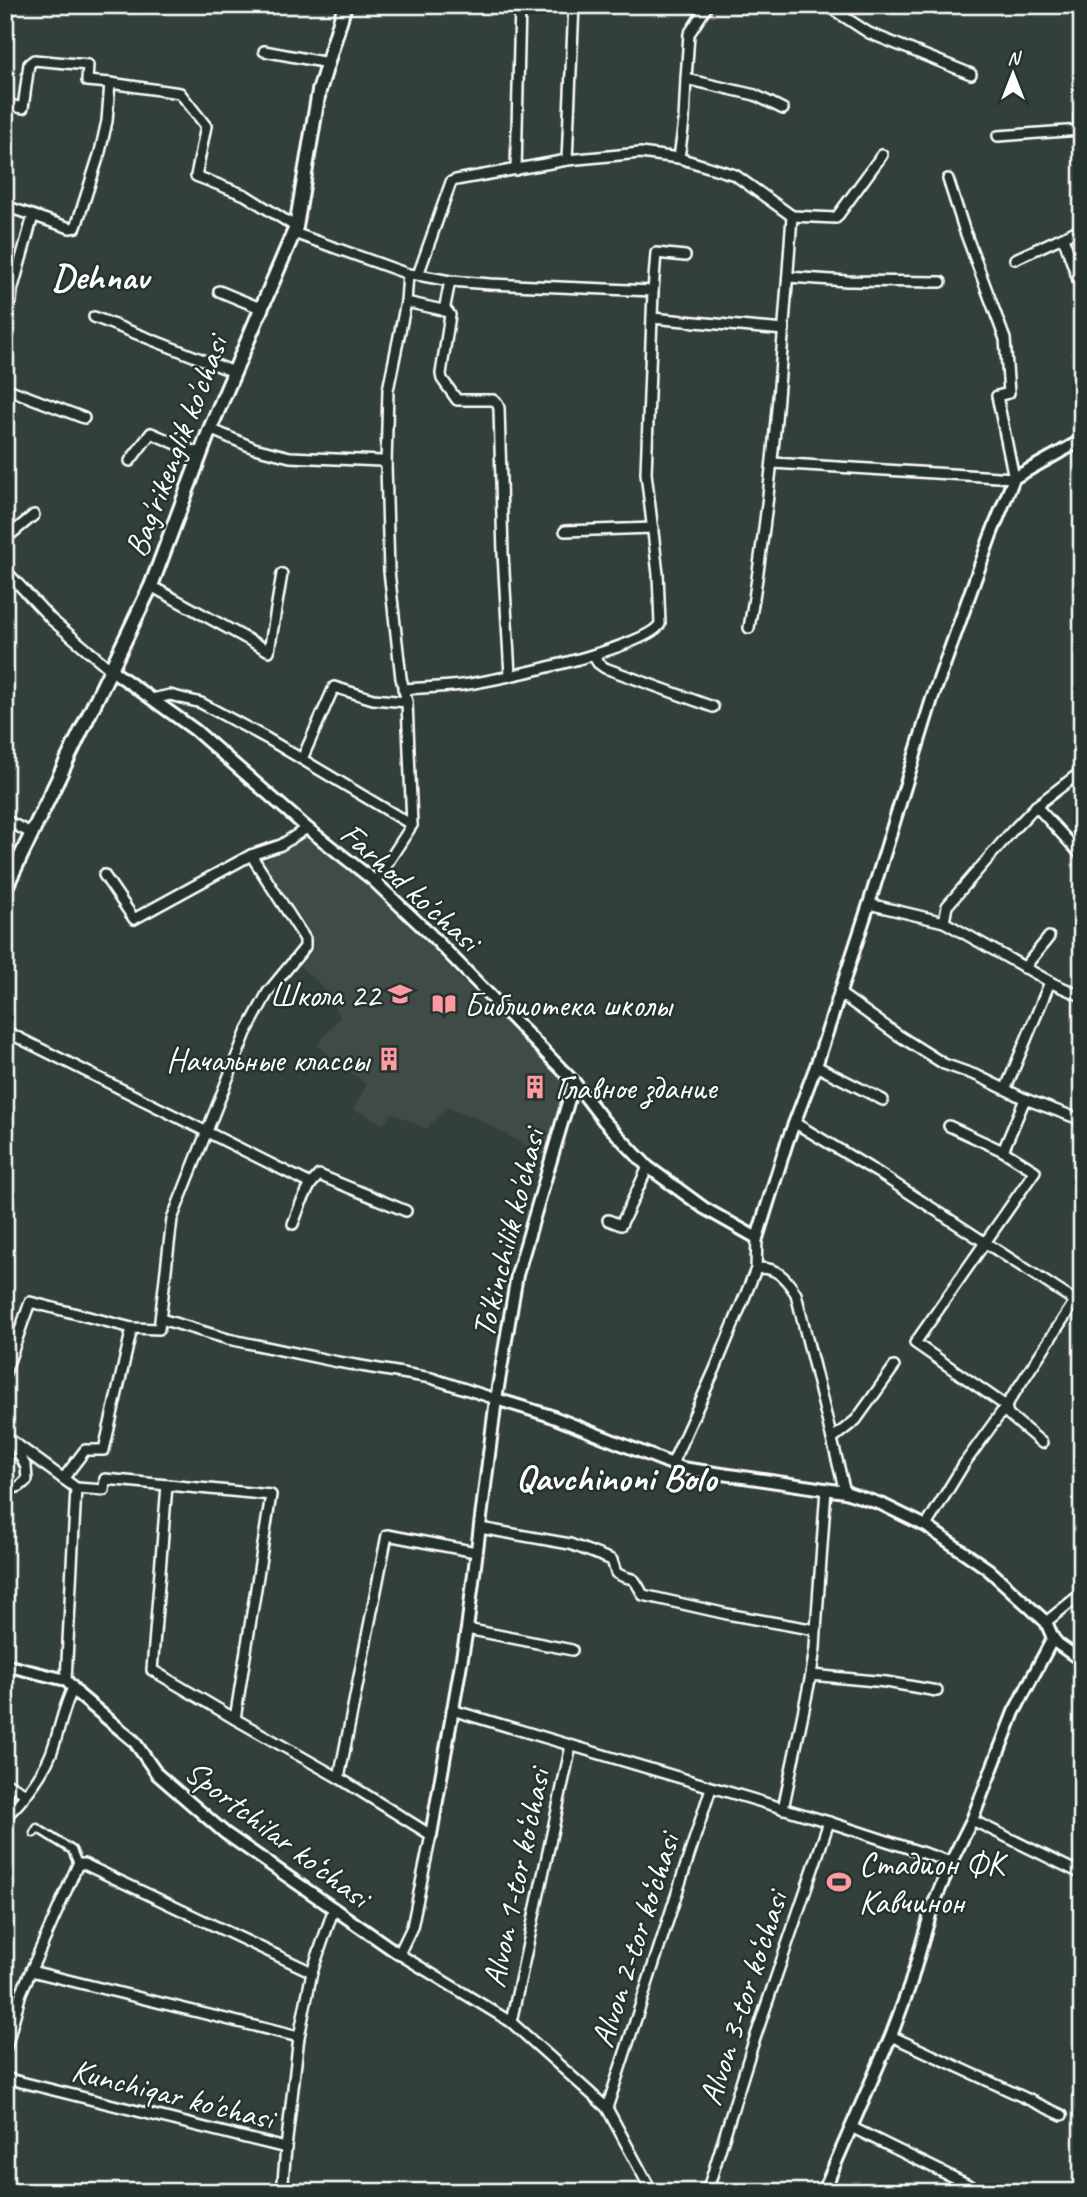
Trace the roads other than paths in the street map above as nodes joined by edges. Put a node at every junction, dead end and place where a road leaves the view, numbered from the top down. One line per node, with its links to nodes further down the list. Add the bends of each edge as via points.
1 (345, 5): 7 (main road, Bag'rikenglik ko'chasi)
2 (520, 5): 18 (street)
3 (574, 5): 17 (street)
4 (708, 5): 9 (street, via 689,34)
5 (833, 7): 8 (street, via 869,33)
6 (264, 51): 7 (street)
7 (328, 63): 24 (main road, Bag'rikenglik ko'chasi)
8 (971, 74)
9 (686, 79): 12 (street, via 755,95); 16 (street)
10 (110, 83): 11 (street, via 87,81 88,65 34,60 29,64 23,108); 21 (street, via 100,152 76,227); 24 (street, via 180,93 206,126 196,176 245,195)
11 (5, 104)
12 (783, 108)
13 (1082, 116): 14 (street, via 1080,130)
14 (998, 136)
15 (882, 155): 22 (street, via 836,218)
16 (679, 158): 17 (street, via 640,153); 22 (street, via 735,175)
17 (568, 160): 18 (street)
18 (516, 170): 29 (street, via 451,182)
19 (948, 179): 53 (street, via 1005,339 1010,393 997,396)
20 (5, 206): 21 (street)
21 (33, 216): 33 (street)
22 (792, 216): 30 (street)
23 (1082, 228): 25 (street)
24 (295, 230): 28 (street); 38 (main road, Bag'rikenglik ko'chasi)
25 (1063, 237): 27 (street); 36 (street)
26 (685, 256): 35 (street, via 656,253)
27 (1015, 259)
28 (408, 274): 29 (street); 37 (street)
29 (418, 275): 31 (street)
30 (788, 277): 32 (street); 43 (street)
31 (450, 281): 35 (street); 39 (street)
32 (941, 282)
33 (9, 289): 40 (street, via 11,301)
34 (219, 291): 38 (street)
35 (653, 291): 42 (street)
36 (1082, 291)
37 (406, 302): 39 (street); 52 (street, via 388,390)
38 (260, 308): 44 (main road, Bag'rikenglik ko'chasi)
39 (444, 311): 64 (street, via 450,315 442,379 457,400 494,400 499,408)
40 (5, 317)
41 (94, 317): 44 (street)
42 (652, 318): 43 (street); 55 (street, via 646,473)
43 (783, 331): 51 (street)
44 (234, 372): 47 (main road, Bag'rikenglik ko'chasi)
45 (5, 388): 46 (street)
46 (84, 418)
47 (210, 429): 49 (main road, Bag'rikenglik ko'chasi); 52 (street, via 290,457 381,461)
48 (1082, 440): 53 (street)
49 (200, 454): 50 (street, via 151,433); 60 (main road, Bag'rikenglik ko'chasi)
50 (130, 461)
51 (773, 463): 53 (street); 61 (street)
52 (386, 465): 65 (street, via 389,571)
53 (1014, 478): 81 (street, via 932,699)
54 (34, 515): 57 (street)
55 (653, 528): 56 (street); 62 (street, via 660,624 644,636)
56 (565, 531)
57 (5, 539)
58 (5, 570): 63 (street, via 52,620)
59 (282, 575): 60 (street, via 269,651)
60 (151, 586): 63 (main road, Bag'rikenglik ko'chasi)
61 (749, 628)
62 (593, 655): 64 (street); 68 (street, via 605,668)
63 (110, 669): 66 (street, Farhod ko'chasi); 75 (main road, Bag'rikenglik ko'chasi)
64 (510, 675): 65 (street, via 464,685)
65 (403, 689): 67 (street)
66 (152, 699): 69 (street, via 170,695 201,703); 74 (street, Farhod ko'chasi, via 195,730)
67 (408, 702): 69 (street, via 373,699 334,687); 73 (street)
68 (713, 707)
69 (302, 759): 73 (street)
70 (1082, 771): 71 (street)
71 (1036, 806): 77 (street); 82 (street, via 947,906)
72 (5, 820): 75 (street)
73 (412, 825): 79 (street)
74 (307, 828): 76 (street, via 281,845); 79 (street, Farhod ko'chasi)
75 (31, 833): 80 (main road, Bag'rikenglik ko'chasi)
76 (251, 855): 78 (street, via 134,919); 97 (street, via 305,939 305,947 268,992 246,1032)
77 (1082, 856)
78 (104, 875)
79 (375, 882): 90 (street, Farhod ko'chasi)
80 (5, 889)
81 (869, 904): 82 (street); 86 (street)
82 (944, 922): 84 (street)
83 (1049, 937): 84 (street)
84 (1024, 968): 85 (street)
85 (1050, 982): 87 (street); 91 (street)
86 (839, 993): 89 (street); 91 (street, via 944,1064)
87 (1082, 996)
88 (5, 1031): 97 (street)
89 (816, 1066): 93 (street); 95 (street)
90 (574, 1082): 99 (street, Farhod ko'chasi); 111 (street, To'kinchilik ko'chasi, via 517,1275)
91 (1006, 1088): 92 (street)
92 (1025, 1099): 94 (street); 98 (street)
93 (883, 1100)
94 (1082, 1120)
95 (795, 1123): 104 (street); 105 (street)
96 (950, 1126): 98 (street)
97 (206, 1131): 100 (street); 107 (street, via 172,1219)
98 (1003, 1151): 105 (street, via 1035,1171)
99 (648, 1167): 102 (street, via 621,1225); 104 (street, Farhod ko'chasi, via 704,1209)
100 (311, 1184): 101 (street, via 318,1175); 103 (street)
101 (406, 1211)
102 (608, 1220)
103 (293, 1224)
104 (757, 1238): 106 (street)
105 (985, 1243): 112 (street, via 1075,1301); 112 (street, via 915,1343)
106 (756, 1269): 113 (street, via 778,1273 796,1294); 116 (street)
107 (161, 1320): 108 (street, via 159,1329); 111 (street, via 228,1339 431,1378)
108 (132, 1328): 110 (street, via 30,1302); 117 (street, via 104,1450 85,1450)
109 (894, 1367): 113 (street, via 856,1420)
110 (5, 1373)
111 (496, 1399): 116 (street); 124 (street, To'kinchilik ko'chasi)
112 (1006, 1406): 115 (street, via 1007,1414); 123 (street)
113 (833, 1438): 122 (street)
114 (9, 1439): 117 (street); 121 (street, via 26,1467 27,1480)
115 (1042, 1443)
116 (672, 1464): 120 (street)
117 (63, 1479): 119 (street)
118 (167, 1485): 119 (street, via 105,1479 104,1490); 138 (street, via 152,1671); 138 (street, via 271,1495)
119 (76, 1488): 135 (street)
120 (826, 1489): 122 (street); 129 (street)
121 (5, 1491)
122 (845, 1492): 123 (street)
123 (926, 1526): 127 (street, via 988,1569)
124 (480, 1528): 125 (street, To'kinchilik ko'chasi); 129 (street, via 570,1544 612,1560 615,1573 633,1578 643,1595)
125 (476, 1552): 128 (street, To'kinchilik ko'chasi); 140 (street, via 387,1535)
126 (1082, 1594): 127 (street)
127 (1046, 1622): 130 (street)
128 (467, 1629): 131 (street); 137 (street, To'kinchilik ko'chasi)
129 (816, 1630): 134 (street)
130 (1053, 1638): 132 (street); 146 (street, via 1014,1712)
131 (572, 1650)
132 (1082, 1661)
133 (5, 1665): 135 (street, Sportchilar ko‘chasi)
134 (811, 1675): 136 (street); 144 (street)
135 (69, 1684): 143 (street, via 54,1748); 153 (street, Sportchilar ko‘chasi, via 134,1741 157,1774 225,1833)
136 (937, 1690)
137 (452, 1710): 139 (street); 149 (street, To'kinchilik ko'chasi)
138 (234, 1719): 140 (street)
139 (571, 1746): 142 (street); 157 (street, Alvon 1-tor ko‘chasi)
140 (339, 1778): 149 (street)
141 (5, 1782): 143 (street)
142 (711, 1788): 144 (street); 162 (street, Alvon 2-tor ko‘chasi)
143 (26, 1794): 145 (street)
144 (783, 1809): 147 (street)
145 (5, 1816)
146 (972, 1820): 150 (street); 152 (street)
147 (829, 1822): 150 (street); 168 (street, Alvon 3-tor ko‘chasi)
148 (34, 1833): 151 (street, via 37,1828 72,1850)
149 (431, 1835): 154 (street, via 412,1927)
150 (951, 1862): 158 (street)
151 (78, 1864): 155 (street); 156 (street)
152 (1082, 1874)
153 (334, 1908): 154 (street, Sportchilar ko‘chasi); 156 (street)
154 (399, 1954): 157 (street)
155 (31, 1971): 159 (street); 160 (street)
156 (312, 1972): 159 (street)
157 (511, 2021): 162 (street)
158 (891, 2036): 163 (street); 164 (street)
159 (299, 2037): 165 (street)
160 (5, 2051)
161 (5, 2078): 165 (street, Kunchiqar ko'chasi)
162 (607, 2108): 167 (street)
163 (1062, 2115)
164 (851, 2127): 169 (street); 170 (street)
165 (286, 2148): 166 (street, Kunchiqar ko'chasi)
166 (282, 2192)
167 (652, 2192)
168 (707, 2192)
169 (824, 2192)
170 (983, 2192)

